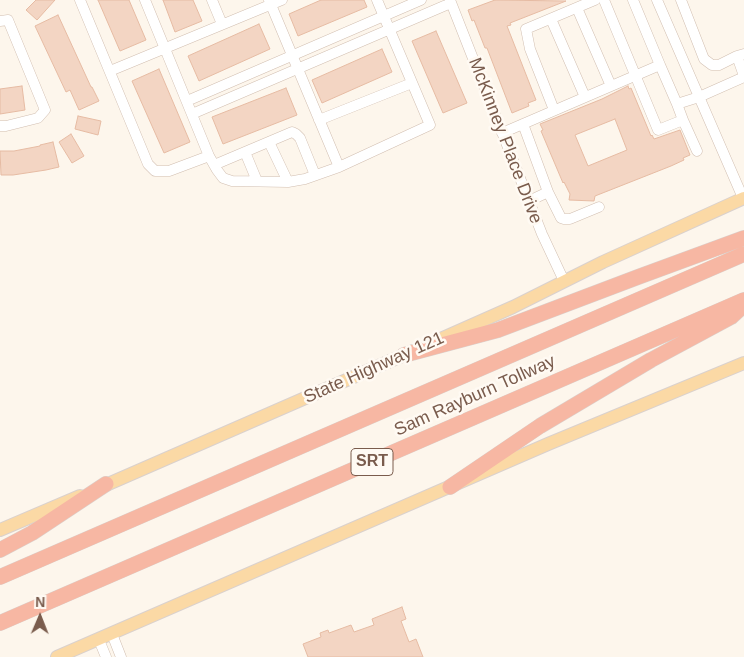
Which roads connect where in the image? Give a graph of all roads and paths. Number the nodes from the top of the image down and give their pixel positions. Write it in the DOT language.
graph roads {
  1 [pos="80,0"];
  2 [pos="145,0"];
  3 [pos="212,0"];
  4 [pos="282,0"];
  5 [pos="377,0"];
  6 [pos="421,0"];
  7 [pos="595,0"];
  8 [pos="604,0"];
  9 [pos="633,0"];
  10 [pos="656,0"];
  11 [pos="681,0"];
  12 [pos="270,2"];
  13 [pos="451,2"];
  14 [pos="578,8"];
  15 [pos="384,16"];
  16 [pos="551,19"];
  17 [pos="4,20"];
  18 [pos="222,24"];
  19 [pos="389,29"];
  20 [pos="165,48"];
  21 [pos="292,55"];
  22 [pos="741,55"];
  23 [pos="660,65"];
  24 [pos="298,69"];
  25 [pos="110,71"];
  26 [pos="636,76"];
  27 [pos="744,77"];
  28 [pos="412,82"];
  29 [pos="611,86"];
  30 [pos="699,96"];
  31 [pos="585,97"];
  32 [pos="187,101"];
  33 [pos="677,104"];
  34 [pos="554,110"];
  35 [pos="192,114"];
  36 [pos="319,120"];
  37 [pos="683,120"];
  38 [pos="522,124"];
  39 [pos="0,126"];
  40 [pos="502,133"];
  41 [pos="269,142"];
  42 [pos="697,151"];
  43 [pos="245,152"];
  44 [pos="212,160"];
  45 [pos="339,167"];
  46 [pos="315,175"];
  47 [pos="256,181"];
  48 [pos="288,182"];
  49 [pos="548,192"];
  50 [pos="743,198"];
  51 [pos="529,201"];
  52 [pos="599,207"];
  53 [pos="744,238"];
  54 [pos="744,254"];
  55 [pos="564,281"];
  56 [pos="744,300"];
  57 [pos="744,305"];
  58 [pos="404,355"];
  59 [pos="744,363"];
  60 [pos="106,484"];
  61 [pos="450,487"];
  62 [pos="0,530"];
  63 [pos="0,550"];
  64 [pos="0,577"];
  65 [pos="0,624"];
  66 [pos="112,634"];
  67 [pos="99,640"];
  68 [pos="57,657"];
  69 [pos="106,657"];
  70 [pos="121,657"];
  1 -- 25 [label="street"];
  2 -- 20 [label="street"];
  3 -- 18 [label="street"];
  4 -- 12 [label="street"];
  5 -- 15 [label="street"];
  6 -- 15 [label="street"];
  7 -- 14 [label="street"];
  8 -- 26 [label="street"];
  9 -- 23 [label="street"];
  10 -- 30 [label="street"];
  11 -- 22 [label="street"];
  12 -- 18 [label="street"];
  12 -- 21 [label="street"];
  13 -- 19 [label="street"];
  13 -- 40 [label="street, McKinney Place Drive"];
  14 -- 16 [label="street"];
  14 -- 29 [label="street"];
  15 -- 19 [label="street"];
  15 -- 21 [label="street"];
  16 -- 31 [label="street"];
  16 -- 34 [label="street"];
  17 -- 39 [label="street"];
  18 -- 20 [label="street"];
  19 -- 24 [label="street"];
  19 -- 28 [label="street"];
  20 -- 25 [label="street"];
  20 -- 32 [label="street"];
  21 -- 24 [label="street"];
  21 -- 32 [label="street"];
  22 -- 27 [label="street"];
  23 -- 26 [label="street"];
  23 -- 33 [label="street"];
  24 -- 35 [label="street"];
  24 -- 36 [label="street"];
  25 -- 44 [label="street"];
  26 -- 29 [label="street"];
  26 -- 37 [label="street"];
  27 -- 30 [label="street"];
  28 -- 36 [label="street"];
  28 -- 45 [label="street"];
  29 -- 31 [label="street"];
  30 -- 33 [label="street"];
  30 -- 50 [label="street"];
  31 -- 34 [label="street"];
  32 -- 35 [label="street"];
  33 -- 37 [label="street"];
  34 -- 38 [label="street"];
  35 -- 44 [label="street"];
  36 -- 45 [label="street"];
  37 -- 42 [label="street"];
  38 -- 40 [label="street"];
  38 -- 49 [label="street"];
  40 -- 51 [label="street, McKinney Place Drive"];
  41 -- 43 [label="street"];
  41 -- 46 [label="street"];
  41 -- 48 [label="street"];
  43 -- 44 [label="street"];
  43 -- 47 [label="street"];
  44 -- 47 [label="street"];
  45 -- 46 [label="street"];
  46 -- 48 [label="street"];
  47 -- 48 [label="street"];
  49 -- 51 [label="street"];
  49 -- 52 [label="street"];
  50 -- 55 [label="main road, State Highway 121"];
  51 -- 55 [label="street, McKinney Place Drive"];
  53 -- 58 [label="highway"];
  54 -- 64 [label="highway, Sam Rayburn Tollway / SRT"];
  55 -- 58 [label="main road, State Highway 121"];
  56 -- 65 [label="highway, Sam Rayburn Tollway / SRT"];
  57 -- 61 [label="highway"];
  58 -- 60 [label="main road, State Highway 121"];
  59 -- 61 [label="main road"];
  60 -- 62 [label="main road, State Highway 121"];
  60 -- 63 [label="highway"];
  61 -- 66 [label="main road"];
  66 -- 67 [label="main road"];
  66 -- 70 [label="street"];
  67 -- 68 [label="main road"];
  67 -- 69 [label="street"];
}
